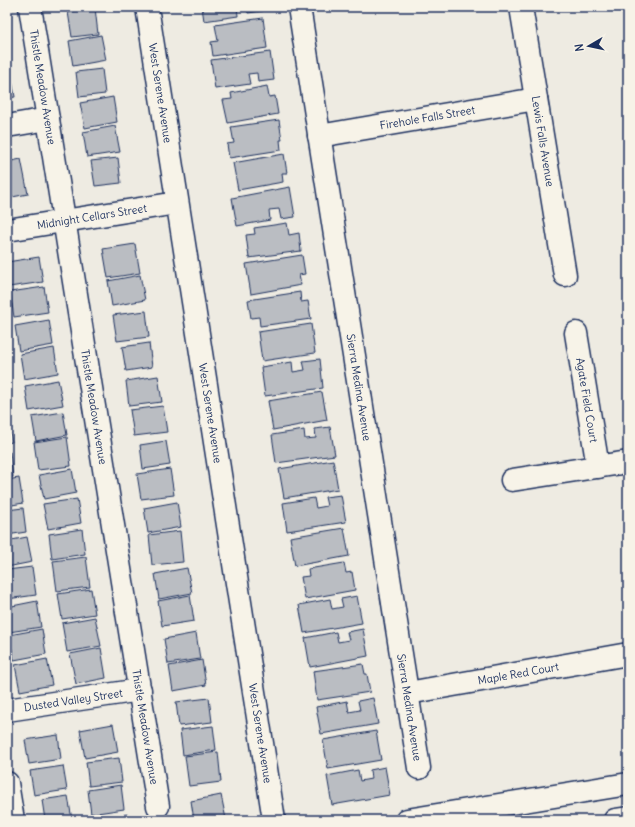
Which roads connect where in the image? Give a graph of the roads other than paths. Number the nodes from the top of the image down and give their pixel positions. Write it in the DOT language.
graph roads {
  1 [pos="30,7"];
  2 [pos="147,7"];
  3 [pos="298,7"];
  4 [pos="521,7"];
  5 [pos="536,99"];
  6 [pos="48,119"];
  7 [pos="7,126"];
  8 [pos="319,136"];
  9 [pos="177,203"];
  10 [pos="64,221"];
  11 [pos="7,230"];
  12 [pos="564,275"];
  13 [pos="576,333"];
  14 [pos="628,462"];
  15 [pos="598,467"];
  16 [pos="512,480"];
  17 [pos="628,654"];
  18 [pos="140,690"];
  19 [pos="408,693"];
  20 [pos="7,710"];
  21 [pos="419,768"];
  22 [pos="7,783"];
  23 [pos="628,784"];
  24 [pos="158,806"];
  25 [pos="628,818"];
  26 [pos="13,820"];
  27 [pos="274,820"];
  28 [pos="408,820"];
  29 [pos="615,820"];
  1 -- 6 [label="street, Thistle Meadow Avenue"];
  2 -- 9 [label="street, West Serene Avenue"];
  3 -- 8 [label="street, Sierra Medina Avenue"];
  4 -- 5 [label="street, Lewis Falls Avenue"];
  5 -- 8 [label="street, Firehole Falls Street"];
  5 -- 12 [label="street, Lewis Falls Avenue"];
  6 -- 7 [label="street"];
  6 -- 10 [label="street, Thistle Meadow Avenue"];
  8 -- 19 [label="street, Sierra Medina Avenue"];
  9 -- 10 [label="street, Midnight Cellars Street"];
  9 -- 27 [label="street, West Serene Avenue"];
  10 -- 11 [label="street, Midnight Cellars Street"];
  10 -- 18 [label="street, Thistle Meadow Avenue"];
  13 -- 15 [label="street, Agate Field Court"];
  14 -- 15 [label="street"];
  15 -- 16 [label="street"];
  17 -- 19 [label="street, Maple Red Court"];
  18 -- 20 [label="street, Dusted Valley Street"];
  18 -- 24 [label="street, Thistle Meadow Avenue"];
  19 -- 21 [label="street, Sierra Medina Avenue"];
  22 -- 26 [label="street"];
  23 -- 28 [label="street"];
  25 -- 29 [label="street"];
}
